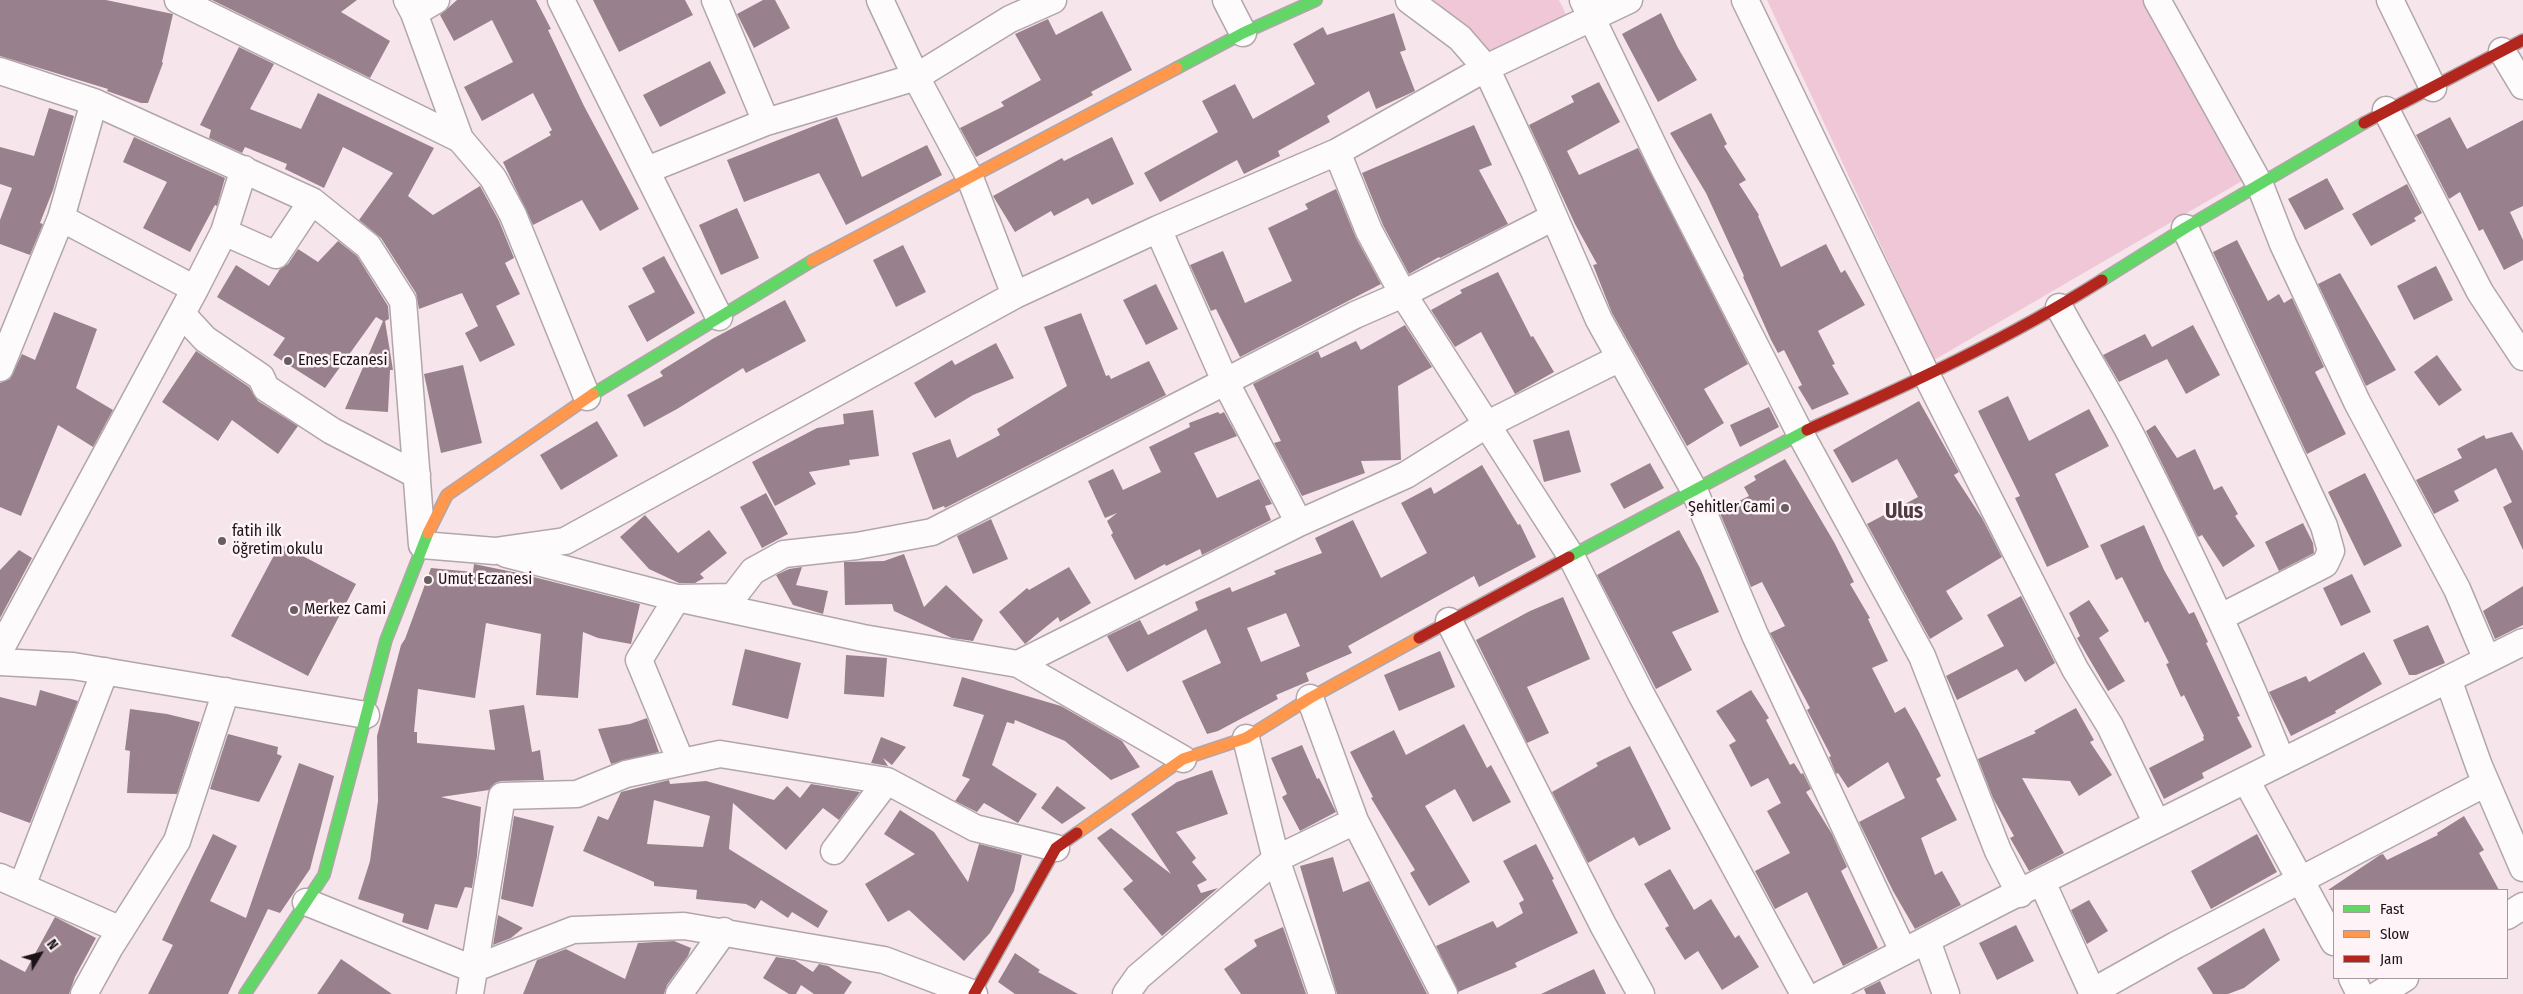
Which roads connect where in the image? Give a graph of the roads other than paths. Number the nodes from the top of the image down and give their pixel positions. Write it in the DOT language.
graph roads {
  1 [pos="178,0"];
  2 [pos="436,0"];
  3 [pos="561,0"];
  4 [pos="715,0"];
  5 [pos="880,0"];
  6 [pos="1052,0"];
  7 [pos="1226,0"];
  8 [pos="1316,0"];
  9 [pos="1409,0"];
  10 [pos="1629,0"];
  11 [pos="1745,0"];
  12 [pos="2157,0"];
  13 [pos="2390,0"];
  14 [pos="410,7"];
  15 [pos="1588,9"];
  16 [pos="1243,33"];
  17 [pos="2512,46"];
  18 [pos="1486,68"];
  19 [pos="0,71"];
  20 [pos="916,77"];
  21 [pos="2523,86"];
  22 [pos="2433,88"];
  23 [pos="94,102"];
  24 [pos="2386,110"];
  25 [pos="766,122"];
  26 [pos="460,139"];
  27 [pos="1336,152"];
  28 [pos="244,168"];
  29 [pos="647,170"];
  30 [pos="970,178"];
  31 [pos="2260,185"];
  32 [pos="312,201"];
  33 [pos="1554,217"];
  34 [pos="61,218"];
  35 [pos="1158,228"];
  36 [pos="2185,228"];
  37 [pos="224,232"];
  38 [pos="195,290"];
  39 [pos="1403,294"];
  40 [pos="1015,296"];
  41 [pos="2060,307"];
  42 [pos="182,314"];
  43 [pos="719,317"];
  44 [pos="2523,357"];
  45 [pos="1620,358"];
  46 [pos="0,368"];
  47 [pos="1927,376"];
  48 [pos="1225,381"];
  49 [pos="587,397"];
  50 [pos="1486,425"];
  51 [pos="1800,432"];
  52 [pos="417,475"];
  53 [pos="1694,490"];
  54 [pos="1299,524"];
  55 [pos="422,545"];
  56 [pos="495,551"];
  57 [pos="1571,556"];
  58 [pos="677,598"];
  59 [pos="2221,617"];
  60 [pos="1449,621"];
  61 [pos="2523,642"];
  62 [pos="0,650"];
  63 [pos="2487,660"];
  64 [pos="0,662"];
  65 [pos="1018,664"];
  66 [pos="105,671"];
  67 [pos="2448,679"];
  68 [pos="226,691"];
  69 [pos="1310,698"];
  70 [pos="366,716"];
  71 [pos="1246,738"];
  72 [pos="1183,759"];
  73 [pos="681,762"];
  74 [pos="2282,762"];
  75 [pos="2246,780"];
  76 [pos="887,781"];
  77 [pos="2486,782"];
  78 [pos="1355,821"];
  79 [pos="2157,824"];
  80 [pos="1056,848"];
  81 [pos="834,851"];
  82 [pos="1276,858"];
  83 [pos="2523,868"];
  84 [pos="2298,880"];
  85 [pos="11,881"];
  86 [pos="2031,888"];
  87 [pos="306,902"];
  88 [pos="2523,906"];
  89 [pos="2508,915"];
  90 [pos="121,930"];
  91 [pos="724,931"];
  92 [pos="2333,940"];
  93 [pos="1915,946"];
  94 [pos="2352,979"];
  95 [pos="2403,979"];
  96 [pos="471,982"];
  97 [pos="1838,990"];
  98 [pos="2092,993"];
  99 [pos="84,994"];
  100 [pos="245,994"];
  101 [pos="679,994"];
  102 [pos="974,994"];
  103 [pos="1126,994"];
  104 [pos="1322,994"];
  105 [pos="1444,994"];
  106 [pos="1641,994"];
  107 [pos="1804,994"];
  108 [pos="1946,994"];
  109 [pos="2360,994"];
  110 [pos="2379,994"];
  1 -- 26 [label="street"];
  2 -- 14 [label="street"];
  3 -- 29 [label="street"];
  4 -- 25 [label="street"];
  5 -- 20 [label="street"];
  6 -- 20 [label="street"];
  7 -- 16 [label="street"];
  8 -- 16 [label="street"];
  9 -- 18 [label="street"];
  10 -- 15 [label="street"];
  11 -- 47 [label="street"];
  12 -- 31 [label="street"];
  13 -- 22 [label="street"];
  14 -- 26 [label="street"];
  15 -- 18 [label="street"];
  15 -- 51 [label="street"];
  16 -- 30 [label="street"];
  17 -- 21 [label="street"];
  17 -- 22 [label="street"];
  18 -- 27 [label="street"];
  18 -- 33 [label="street"];
  19 -- 23 [label="street"];
  20 -- 25 [label="street"];
  20 -- 30 [label="street"];
  22 -- 24 [label="street"];
  23 -- 28 [label="street"];
  23 -- 34 [label="street"];
  24 -- 31 [label="street"];
  24 -- 44 [label="street"];
  25 -- 29 [label="street"];
  26 -- 49 [label="street"];
  27 -- 35 [label="street"];
  27 -- 39 [label="street"];
  28 -- 32 [label="street"];
  28 -- 37 [label="street"];
  29 -- 43 [label="street"];
  30 -- 40 [label="street"];
  30 -- 43 [label="street"];
  31 -- 36 [label="street"];
  31 -- 63 [label="street"];
  32 -- 37 [label="street"];
  32 -- 52 [label="street"];
  33 -- 39 [label="street"];
  33 -- 45 [label="street"];
  34 -- 38 [label="street"];
  34 -- 46 [label="street"];
  35 -- 40 [label="street"];
  35 -- 48 [label="street"];
  36 -- 41 [label="street"];
  36 -- 59 [label="street"];
  37 -- 38 [label="street"];
  38 -- 42 [label="street"];
  39 -- 48 [label="street"];
  39 -- 50 [label="street"];
  40 -- 56 [label="street"];
  41 -- 47 [label="street"];
  41 -- 59 [label="street"];
  42 -- 52 [label="street"];
  42 -- 62 [label="street"];
  43 -- 49 [label="street"];
  45 -- 50 [label="street"];
  45 -- 53 [label="street"];
  47 -- 51 [label="street"];
  47 -- 79 [label="street"];
  48 -- 54 [label="street"];
  48 -- 58 [label="street"];
  49 -- 55 [label="street"];
  50 -- 54 [label="street"];
  50 -- 57 [label="street"];
  51 -- 53 [label="street"];
  51 -- 86 [label="street"];
  52 -- 55 [label="street"];
  53 -- 57 [label="street"];
  53 -- 93 [label="street"];
  54 -- 65 [label="street"];
  55 -- 56 [label="street"];
  55 -- 70 [label="street"];
  56 -- 58 [label="street"];
  57 -- 60 [label="street"];
  57 -- 107 [label="street"];
  58 -- 65 [label="street"];
  58 -- 73 [label="street"];
  59 -- 74 [label="street"];
  60 -- 69 [label="street"];
  60 -- 106 [label="street"];
  61 -- 63 [label="street"];
  63 -- 67 [label="street"];
  64 -- 66 [label="street"];
  65 -- 72 [label="street"];
  66 -- 68 [label="street"];
  66 -- 85 [label="street"];
  67 -- 74 [label="street"];
  67 -- 77 [label="street"];
  68 -- 70 [label="street"];
  68 -- 90 [label="street"];
  69 -- 71 [label="street"];
  69 -- 78 [label="street"];
  70 -- 87 [label="street"];
  71 -- 72 [label="street"];
  71 -- 82 [label="street"];
  72 -- 80 [label="street"];
  73 -- 76 [label="street"];
  73 -- 96 [label="street"];
  74 -- 75 [label="street"];
  75 -- 79 [label="street"];
  75 -- 84 [label="street"];
  76 -- 80 [label="street"];
  76 -- 81 [label="street"];
  77 -- 83 [label="street"];
  77 -- 84 [label="street"];
  78 -- 82 [label="street"];
  78 -- 105 [label="street"];
  79 -- 86 [label="street"];
  80 -- 102 [label="street"];
  82 -- 103 [label="street"];
  82 -- 104 [label="street"];
  84 -- 92 [label="street"];
  84 -- 98 [label="street"];
  85 -- 90 [label="street"];
  86 -- 93 [label="street"];
  86 -- 98 [label="street"];
  87 -- 96 [label="street"];
  87 -- 100 [label="street"];
  88 -- 89 [label="street"];
  90 -- 99 [label="street"];
  91 -- 96 [label="street"];
  91 -- 101 [label="street"];
  91 -- 102 [label="street"];
  93 -- 97 [label="street"];
  93 -- 108 [label="street"];
  94 -- 109 [label="street"];
  95 -- 110 [label="street"];
}
